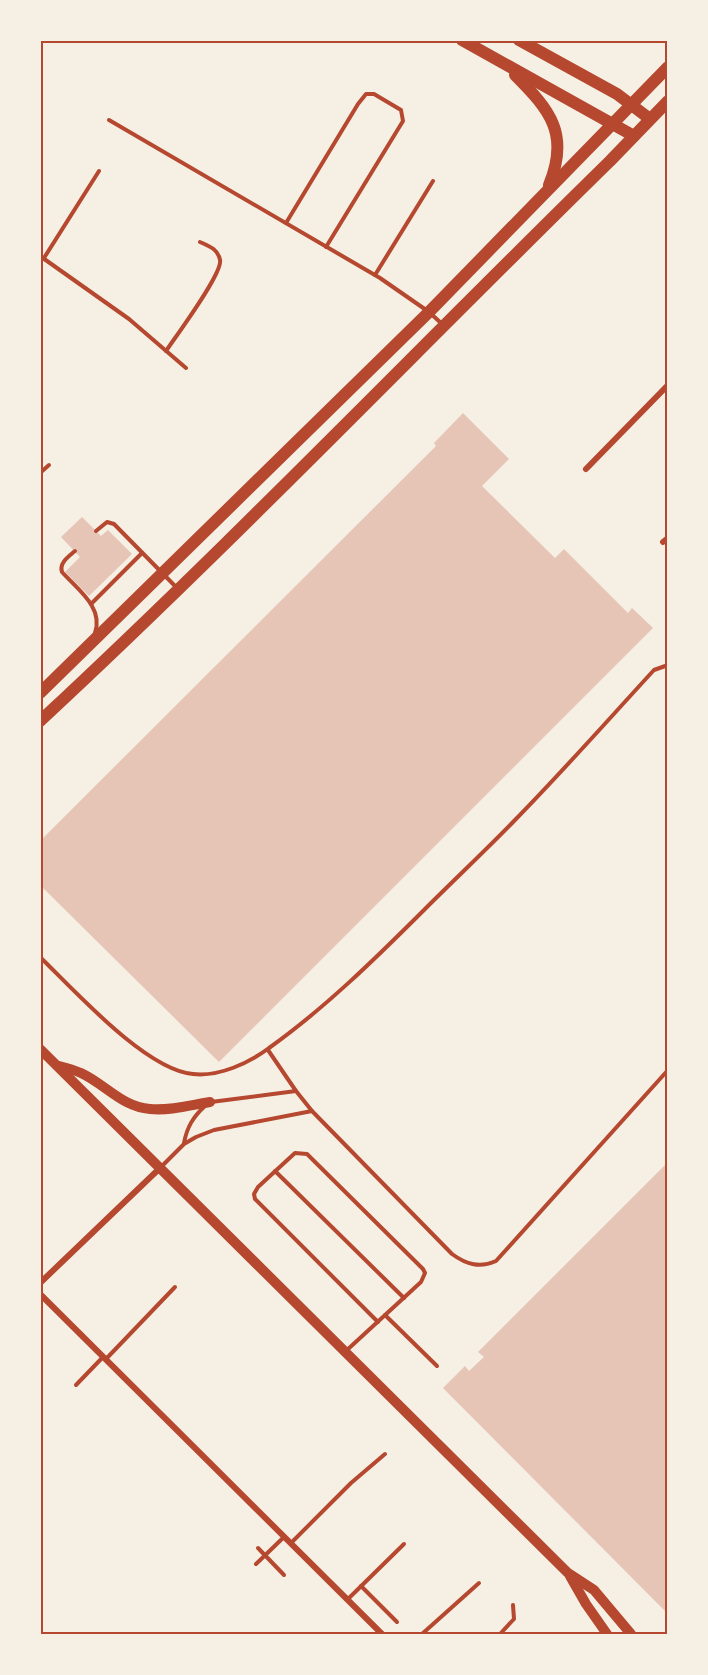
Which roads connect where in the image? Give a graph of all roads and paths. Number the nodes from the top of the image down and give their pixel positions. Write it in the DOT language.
graph roads {
  1 [pos="462,40"];
  2 [pos="519,40"];
  3 [pos="505,65"];
  4 [pos="668,67"];
  5 [pos="668,101"];
  6 [pos="631,104"];
  7 [pos="650,119"];
  8 [pos="109,120"];
  9 [pos="612,123"];
  10 [pos="634,136"];
  11 [pos="99,171"];
  12 [pos="434,181"];
  13 [pos="546,192"];
  14 [pos="286,223"];
  15 [pos="200,242"];
  16 [pos="326,247"];
  17 [pos="42,257"];
  18 [pos="375,275"];
  19 [pos="429,312"];
  20 [pos="444,326"];
  21 [pos="166,351"];
  22 [pos="186,368"];
  23 [pos="668,385"];
  24 [pos="49,465"];
  25 [pos="586,470"];
  26 [pos="40,473"];
  27 [pos="96,531"];
  28 [pos="75,551"];
  29 [pos="142,553"];
  30 [pos="162,573"];
  31 [pos="178,590"];
  32 [pos="91,604"];
  33 [pos="93,642"];
  34 [pos="668,665"];
  35 [pos="40,693"];
  36 [pos="40,722"];
  37 [pos="40,957"];
  38 [pos="40,1049"];
  39 [pos="268,1050"];
  40 [pos="56,1065"];
  41 [pos="668,1070"];
  42 [pos="296,1091"];
  43 [pos="210,1102"];
  44 [pos="312,1110"];
  45 [pos="184,1144"];
  46 [pos="160,1168"];
  47 [pos="275,1171"];
  48 [pos="40,1283"];
  49 [pos="176,1287"];
  50 [pos="40,1294"];
  51 [pos="404,1298"];
  52 [pos="385,1315"];
  53 [pos="378,1322"];
  54 [pos="345,1352"];
  55 [pos="104,1358"];
  56 [pos="437,1366"];
  57 [pos="76,1384"];
  58 [pos="385,1454"];
  59 [pos="284,1537"];
  60 [pos="290,1543"];
  61 [pos="404,1544"];
  62 [pos="258,1548"];
  63 [pos="265,1555"];
  64 [pos="256,1564"];
  65 [pos="568,1573"];
  66 [pos="284,1575"];
  67 [pos="478,1583"];
  68 [pos="362,1586"];
  69 [pos="347,1600"];
  70 [pos="513,1605"];
  71 [pos="397,1622"];
  72 [pos="382,1635"];
  73 [pos="422,1635"];
  74 [pos="500,1635"];
  75 [pos="607,1635"];
  76 [pos="631,1635"];
  1 -- 3 [label="main road"];
  2 -- 6 [label="main road"];
  3 -- 9 [label="main road"];
  3 -- 13 [label="main road"];
  4 -- 6 [label="main road"];
  5 -- 7 [label="main road"];
  6 -- 7 [label="main road"];
  6 -- 9 [label="main road"];
  7 -- 10 [label="main road"];
  8 -- 14 [label="lane"];
  9 -- 10 [label="main road"];
  9 -- 13 [label="main road"];
  10 -- 20 [label="main road"];
  11 -- 17 [label="lane"];
  12 -- 18 [label="lane"];
  13 -- 19 [label="main road"];
  14 -- 16 [label="lane"];
  14 -- 16 [label="lane"];
  15 -- 21 [label="lane"];
  16 -- 18 [label="lane"];
  17 -- 21 [label="lane"];
  18 -- 19 [label="lane"];
  19 -- 20 [label="lane"];
  19 -- 30 [label="main road"];
  20 -- 31 [label="main road"];
  21 -- 22 [label="lane"];
  23 -- 25 [label="street"];
  24 -- 26 [label="lane"];
  27 -- 29 [label="lane"];
  28 -- 32 [label="lane"];
  29 -- 30 [label="lane"];
  29 -- 32 [label="lane"];
  30 -- 31 [label="lane"];
  30 -- 33 [label="main road"];
  31 -- 36 [label="main road"];
  32 -- 33 [label="lane"];
  33 -- 35 [label="main road"];
  34 -- 39 [label="lane"];
  37 -- 39 [label="lane"];
  38 -- 40 [label="street"];
  39 -- 42 [label="lane"];
  40 -- 43 [label="street"];
  40 -- 46 [label="street"];
  41 -- 44 [label="lane"];
  42 -- 43 [label="lane"];
  42 -- 44 [label="lane"];
  43 -- 45 [label="lane"];
  44 -- 45 [label="lane"];
  45 -- 46 [label="lane"];
  46 -- 48 [label="street"];
  46 -- 54 [label="street"];
  47 -- 51 [label="lane"];
  47 -- 51 [label="lane"];
  47 -- 53 [label="lane"];
  49 -- 55 [label="lane"];
  50 -- 55 [label="street"];
  51 -- 52 [label="lane"];
  52 -- 53 [label="lane"];
  52 -- 56 [label="lane"];
  53 -- 54 [label="lane"];
  54 -- 65 [label="street"];
  55 -- 57 [label="lane"];
  55 -- 59 [label="street"];
  58 -- 60 [label="lane"];
  59 -- 60 [label="street"];
  59 -- 63 [label="lane"];
  60 -- 69 [label="street"];
  61 -- 68 [label="lane"];
  62 -- 63 [label="lane"];
  63 -- 64 [label="lane"];
  63 -- 66 [label="lane"];
  65 -- 75 [label="street"];
  65 -- 76 [label="street"];
  67 -- 73 [label="lane"];
  68 -- 69 [label="lane"];
  68 -- 71 [label="lane"];
  69 -- 72 [label="street"];
  70 -- 74 [label="lane"];
}
